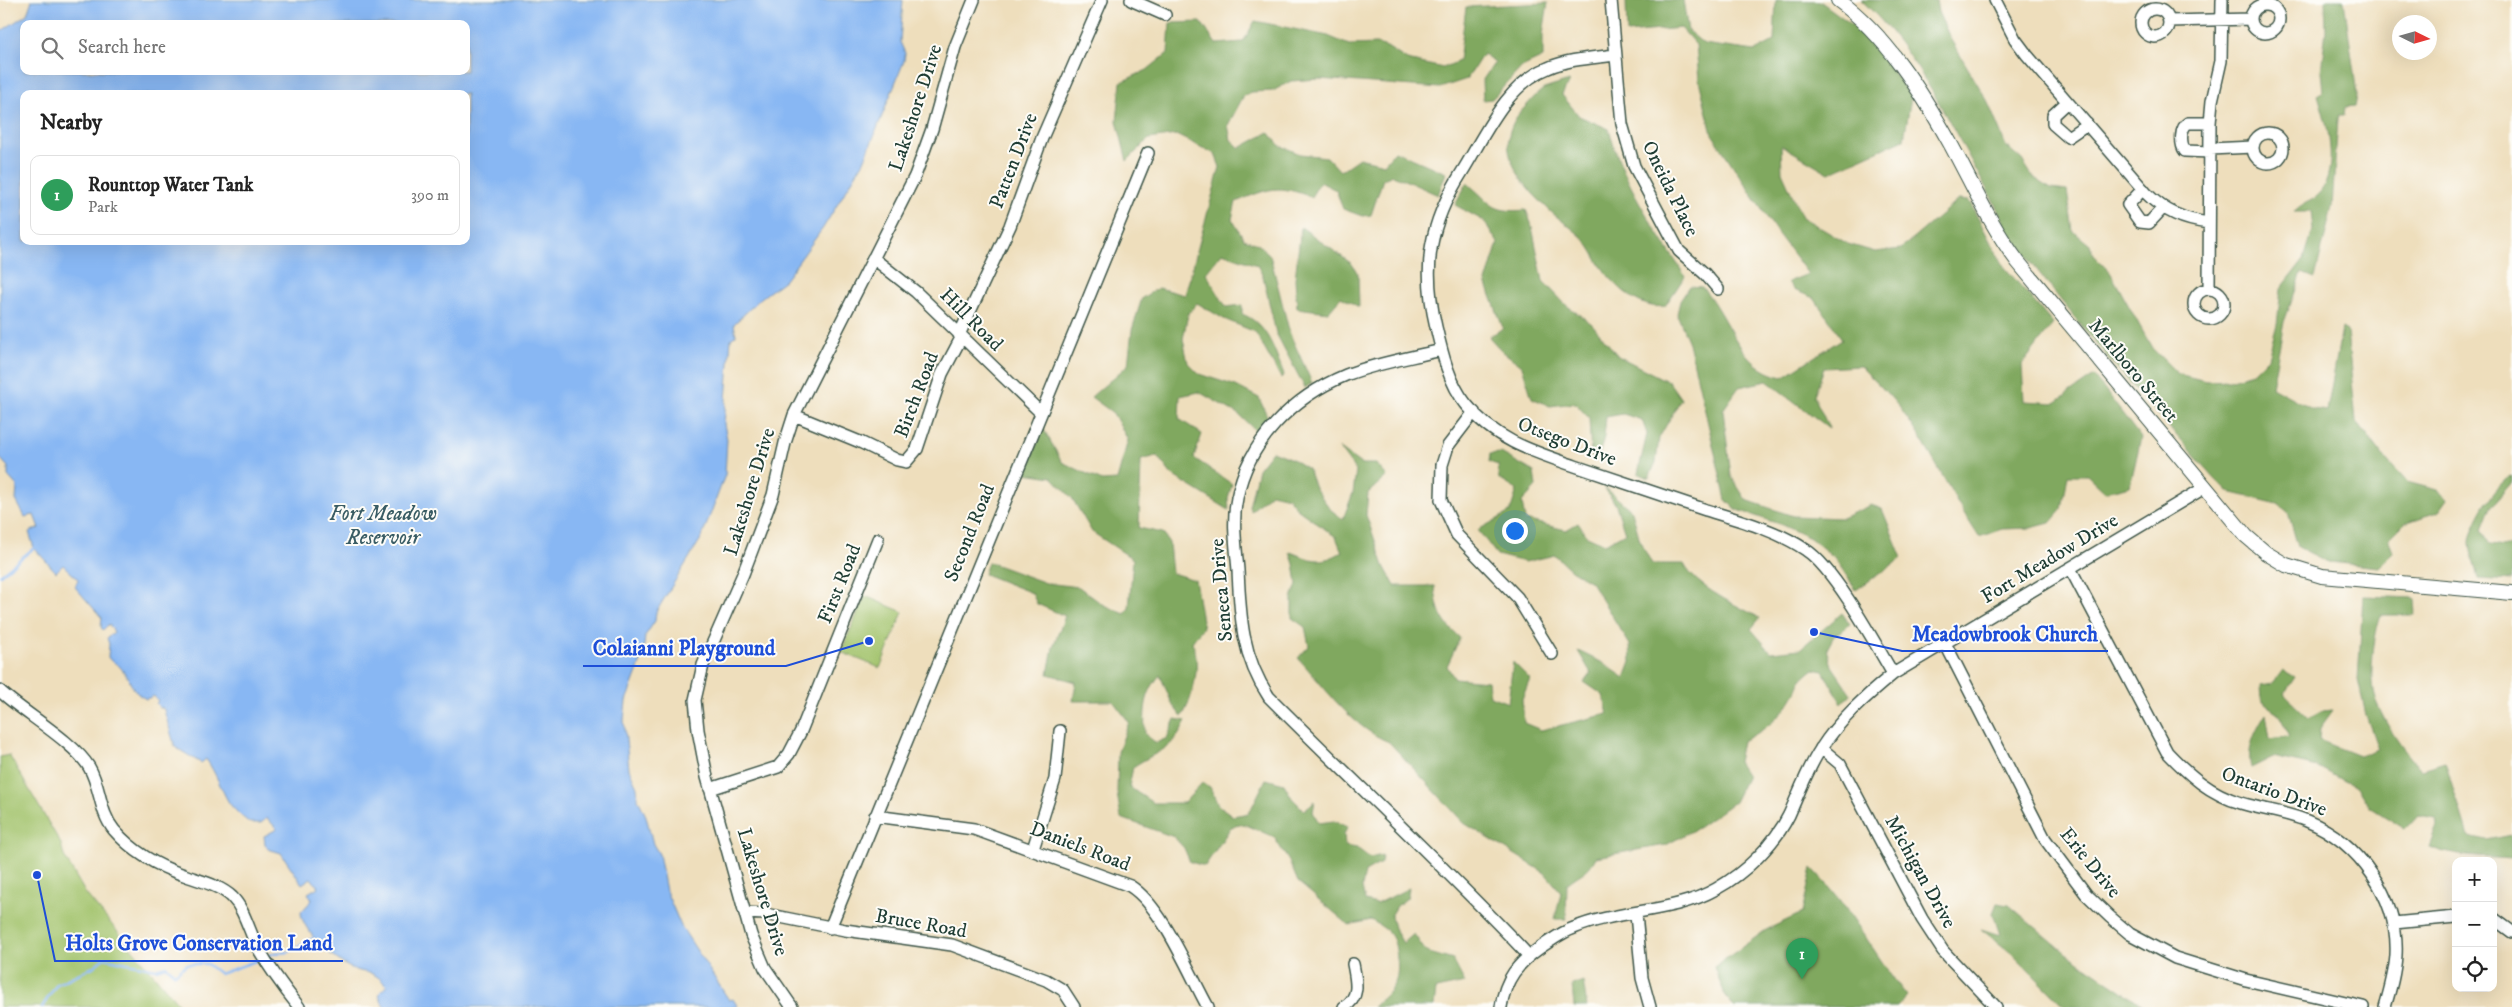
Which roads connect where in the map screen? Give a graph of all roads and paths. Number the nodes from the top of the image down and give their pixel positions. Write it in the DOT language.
graph roads {
  1 [pos="974,0"];
  2 [pos="1102,0"];
  3 [pos="1132,0"];
  4 [pos="1611,0"];
  5 [pos="1838,0"];
  6 [pos="1995,0"];
  7 [pos="2222,0"];
  8 [pos="1165,15"];
  9 [pos="2222,19"];
  10 [pos="2251,19"];
  11 [pos="2169,21"];
  12 [pos="1615,55"];
  13 [pos="2067,102"];
  14 [pos="2210,123"];
  15 [pos="2086,124"];
  16 [pos="2253,147"];
  17 [pos="2210,151"];
  18 [pos="1148,153"];
  19 [pos="2143,189"];
  20 [pos="2163,208"];
  21 [pos="2209,223"];
  22 [pos="874,258"];
  23 [pos="1718,289"];
  24 [pos="2209,289"];
  25 [pos="960,336"];
  26 [pos="1441,350"];
  27 [pos="1039,411"];
  28 [pos="1474,412"];
  29 [pos="794,415"];
  30 [pos="2204,488"];
  31 [pos="878,539"];
  32 [pos="2070,568"];
  33 [pos="2512,593"];
  34 [pos="1945,643"];
  35 [pos="1552,654"];
  36 [pos="1893,674"];
  37 [pos="0,691"];
  38 [pos="1060,732"];
  39 [pos="1821,748"];
  40 [pos="710,789"];
  41 [pos="875,816"];
  42 [pos="1034,849"];
  43 [pos="745,913"];
  44 [pos="1636,914"];
  45 [pos="2452,917"];
  46 [pos="2497,921"];
  47 [pos="2394,924"];
  48 [pos="830,928"];
  49 [pos="2512,932"];
  50 [pos="1528,955"];
  51 [pos="1353,964"];
  52 [pos="299,1007"];
  53 [pos="792,1007"];
  54 [pos="1074,1007"];
  55 [pos="1208,1007"];
  56 [pos="1344,1007"];
  57 [pos="1501,1007"];
  58 [pos="1650,1007"];
  59 [pos="1996,1007"];
  60 [pos="2363,1007"];
  61 [pos="2385,1007"];
  1 -- 22 [label="street, Lakeshore Drive"];
  2 -- 25 [label="street, Patten Drive"];
  3 -- 8 [label="street"];
  4 -- 12 [label="street, Oneida Place"];
  5 -- 30 [label="street, Marlboro Street"];
  6 -- 13 [label="street"];
  7 -- 9 [label="street"];
  9 -- 10 [label="street"];
  9 -- 11 [label="street"];
  9 -- 14 [label="street"];
  12 -- 23 [label="street, Oneida Place"];
  12 -- 26 [label="street, Otsego Drive"];
  13 -- 15 [label="street"];
  13 -- 15 [label="street"];
  14 -- 17 [label="street"];
  14 -- 17 [label="street"];
  15 -- 19 [label="street"];
  16 -- 17 [label="street"];
  17 -- 21 [label="street"];
  18 -- 27 [label="street, Second Road"];
  19 -- 20 [label="street"];
  19 -- 20 [label="street"];
  20 -- 21 [label="street"];
  21 -- 24 [label="street"];
  22 -- 25 [label="street, Hill Road"];
  22 -- 29 [label="street, Lakeshore Drive"];
  25 -- 27 [label="street, Hill Road"];
  25 -- 29 [label="street, Birch Road"];
  26 -- 28 [label="street, Otsego Drive"];
  26 -- 50 [label="street, Seneca Drive"];
  27 -- 41 [label="street, Second Road"];
  28 -- 35 [label="street"];
  28 -- 36 [label="street, Otsego Drive"];
  29 -- 40 [label="street, Lakeshore Drive"];
  30 -- 32 [label="street, Fort Meadow Drive"];
  30 -- 33 [label="street, Marlboro Street"];
  31 -- 40 [label="street, First Road"];
  32 -- 34 [label="street, Fort Meadow Drive"];
  32 -- 47 [label="street, Ontario Drive"];
  34 -- 36 [label="street, Fort Meadow Drive"];
  34 -- 60 [label="street, Erie Drive"];
  36 -- 39 [label="street, Fort Meadow Drive"];
  37 -- 52 [label="street"];
  38 -- 42 [label="street"];
  39 -- 44 [label="street, Fort Meadow Drive"];
  39 -- 59 [label="street, Michigan Drive"];
  40 -- 43 [label="street, Lakeshore Drive"];
  41 -- 42 [label="street, Daniels Road"];
  41 -- 48 [label="street, Second Road"];
  42 -- 55 [label="street, Daniels Road"];
  43 -- 48 [label="street, Bruce Road"];
  43 -- 53 [label="street, Lakeshore Drive"];
  44 -- 50 [label="street, Fort Meadow Drive"];
  44 -- 58 [label="street"];
  45 -- 47 [label="street"];
  46 -- 49 [label="street"];
  47 -- 61 [label="street, Ontario Drive"];
  48 -- 54 [label="street, Bruce Road"];
  50 -- 57 [label="street, Fort Meadow Drive"];
  51 -- 56 [label="street"];
}
